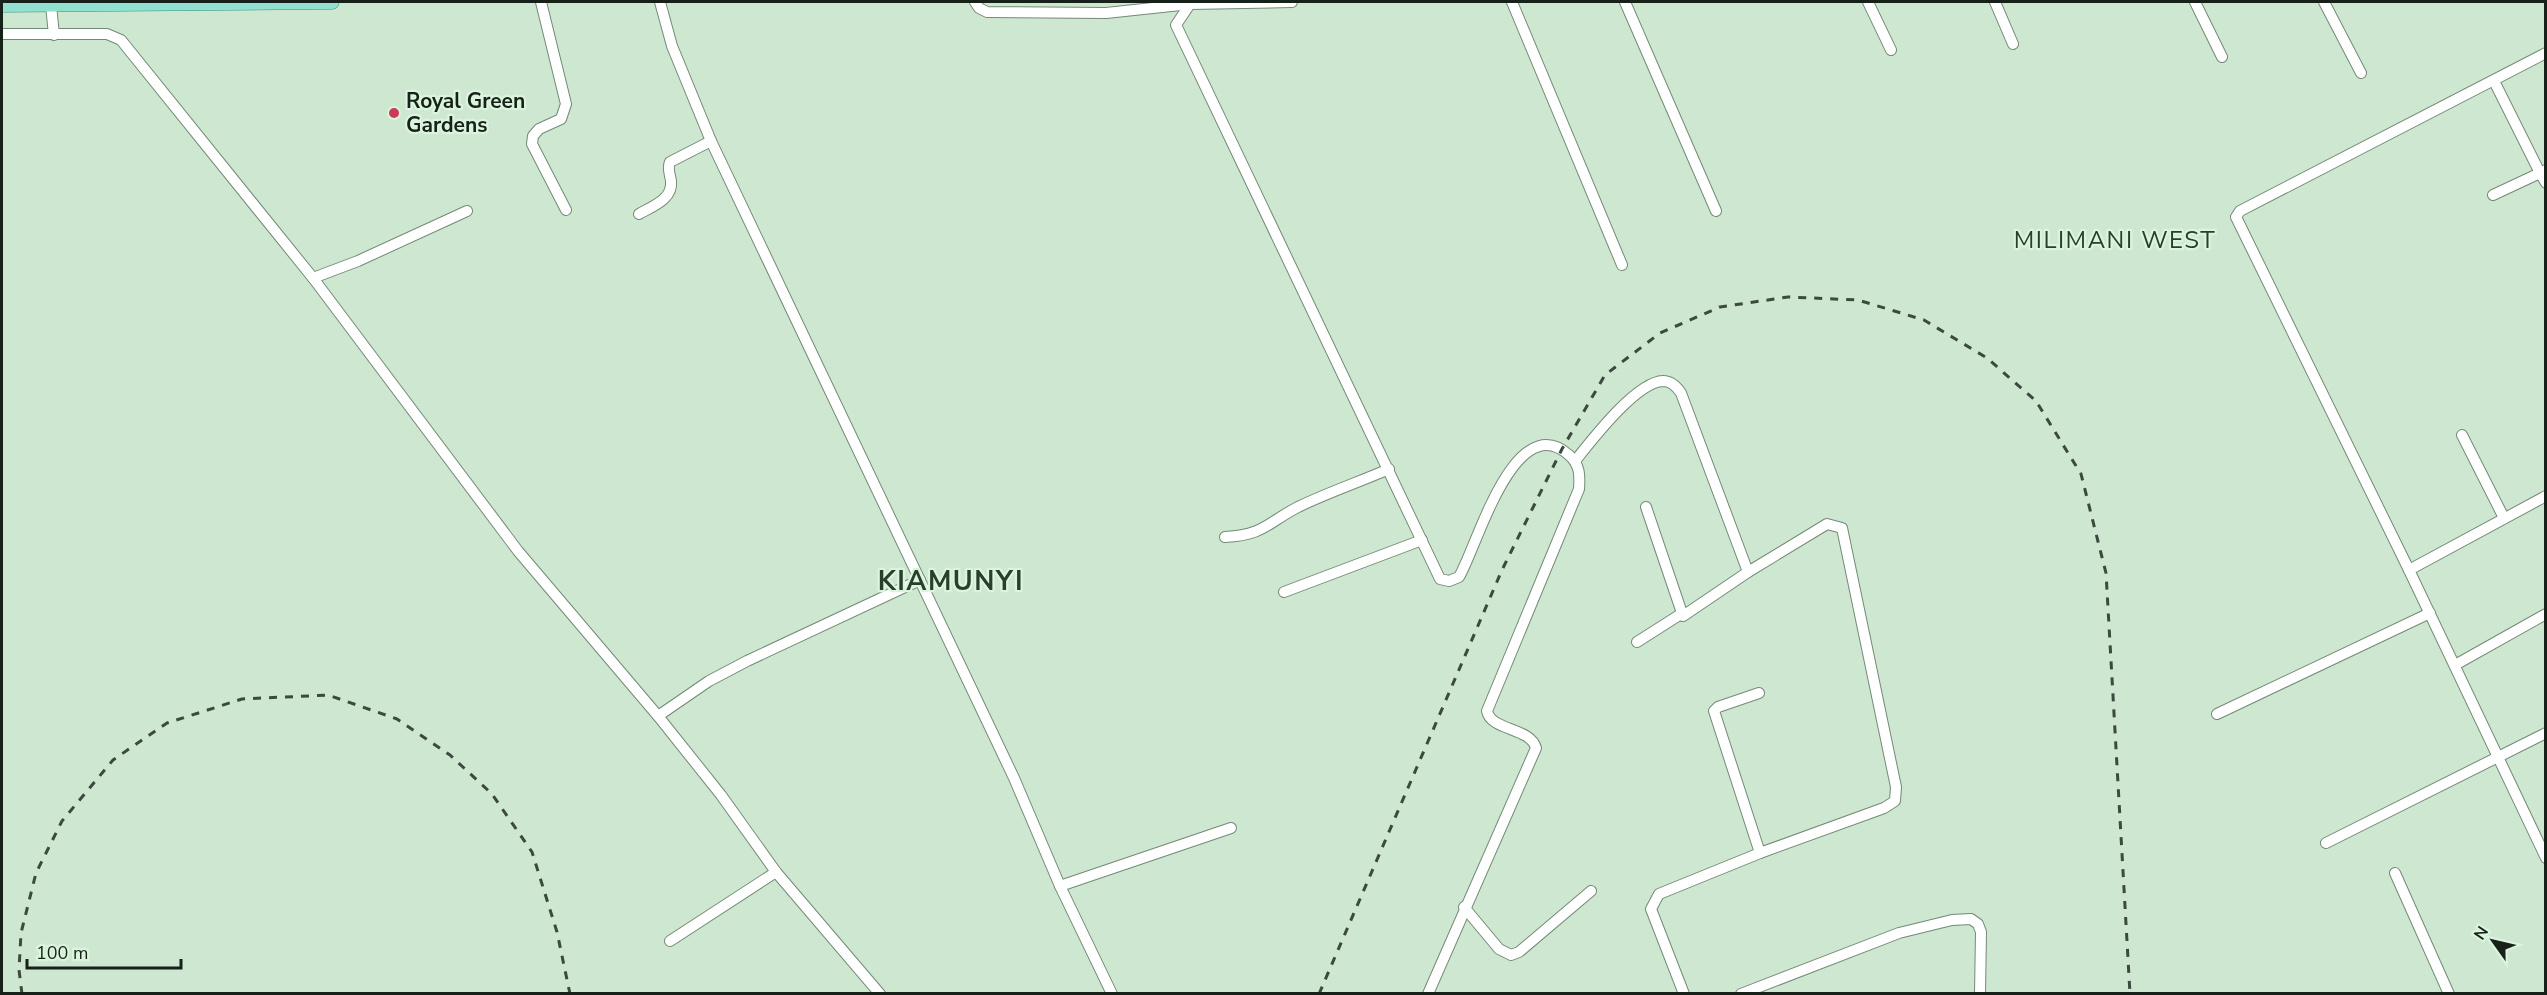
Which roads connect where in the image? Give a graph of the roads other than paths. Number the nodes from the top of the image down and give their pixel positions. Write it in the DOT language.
graph roads {
  1 [pos="272,2"];
  2 [pos="332,2"];
  3 [pos="541,2"];
  4 [pos="660,2"];
  5 [pos="975,2"];
  6 [pos="1292,2"];
  7 [pos="1512,2"];
  8 [pos="1623,2"];
  9 [pos="1630,2"];
  10 [pos="1869,2"];
  11 [pos="1995,2"];
  12 [pos="2195,2"];
  13 [pos="2324,2"];
  14 [pos="88,4"];
  15 [pos="1190,4"];
  16 [pos="2,5"];
  17 [pos="51,5"];
  18 [pos="1168,8"];
  19 [pos="1176,25"];
  20 [pos="2,34"];
  21 [pos="54,35"];
  22 [pos="2013,44"];
  23 [pos="1891,51"];
  24 [pos="2546,53"];
  25 [pos="2222,57"];
  26 [pos="2361,73"];
  27 [pos="2494,81"];
  28 [pos="711,141"];
  29 [pos="2544,175"];
  30 [pos="2493,195"];
  31 [pos="566,210"];
  32 [pos="467,211"];
  33 [pos="1716,211"];
  34 [pos="639,214"];
  35 [pos="1622,265"];
  36 [pos="313,278"];
  37 [pos="2462,435"];
  38 [pos="1575,461"];
  39 [pos="1389,469"];
  40 [pos="2546,496"];
  41 [pos="1646,507"];
  42 [pos="2504,518"];
  43 [pos="1225,537"];
  44 [pos="1422,540"];
  45 [pos="2409,570"];
  46 [pos="1748,572"];
  47 [pos="920,580"];
  48 [pos="1284,592"];
  49 [pos="2430,613"];
  50 [pos="1681,614"];
  51 [pos="2546,614"];
  52 [pos="1637,642"];
  53 [pos="2455,665"];
  54 [pos="1759,693"];
  55 [pos="2217,714"];
  56 [pos="658,716"];
  57 [pos="2546,733"];
  58 [pos="2498,757"];
  59 [pos="1231,828"];
  60 [pos="2326,843"];
  61 [pos="1760,853"];
  62 [pos="2546,858"];
  63 [pos="776,872"];
  64 [pos="2395,873"];
  65 [pos="1060,886"];
  66 [pos="1591,891"];
  67 [pos="1464,907"];
  68 [pos="670,941"];
  69 [pos="880,993"];
  70 [pos="1112,993"];
  71 [pos="1428,993"];
  72 [pos="1684,993"];
  73 [pos="1742,993"];
  74 [pos="1980,993"];
  75 [pos="2449,993"];
  1 -- 2 [label="main road"];
  1 -- 14 [label="main road"];
  3 -- 31 [label="street"];
  4 -- 28 [label="street"];
  5 -- 18 [label="street"];
  6 -- 15 [label="street"];
  7 -- 35 [label="street"];
  8 -- 9 [label="street"];
  8 -- 33 [label="street"];
  10 -- 23 [label="street"];
  11 -- 22 [label="street"];
  12 -- 25 [label="street"];
  13 -- 26 [label="street"];
  14 -- 17 [label="main road"];
  15 -- 18 [label="street"];
  15 -- 19 [label="street"];
  16 -- 17 [label="main road"];
  17 -- 21 [label="street"];
  18 -- 19 [label="street"];
  19 -- 39 [label="street"];
  20 -- 21 [label="street"];
  21 -- 36 [label="street"];
  24 -- 27 [label="street"];
  27 -- 29 [label="street"];
  27 -- 45 [label="street"];
  28 -- 34 [label="street"];
  28 -- 47 [label="street"];
  29 -- 30 [label="street"];
  32 -- 36 [label="street"];
  36 -- 56 [label="street"];
  37 -- 42 [label="street"];
  38 -- 44 [label="street"];
  38 -- 46 [label="street"];
  38 -- 67 [label="street"];
  39 -- 43 [label="street"];
  39 -- 44 [label="street"];
  40 -- 42 [label="street"];
  41 -- 50 [label="street"];
  42 -- 45 [label="street"];
  44 -- 48 [label="street"];
  45 -- 49 [label="street"];
  46 -- 50 [label="street"];
  46 -- 61 [label="street"];
  47 -- 56 [label="street"];
  47 -- 65 [label="street"];
  49 -- 53 [label="street"];
  49 -- 55 [label="street"];
  50 -- 52 [label="street"];
  51 -- 53 [label="street"];
  53 -- 58 [label="street"];
  54 -- 61 [label="street"];
  56 -- 63 [label="street"];
  57 -- 58 [label="street"];
  58 -- 60 [label="street"];
  58 -- 62 [label="street"];
  59 -- 65 [label="street"];
  61 -- 72 [label="street"];
  63 -- 68 [label="street"];
  63 -- 69 [label="street"];
  64 -- 75 [label="street"];
  65 -- 70 [label="street"];
  66 -- 67 [label="street"];
  67 -- 71 [label="street"];
  73 -- 74 [label="street"];
}
